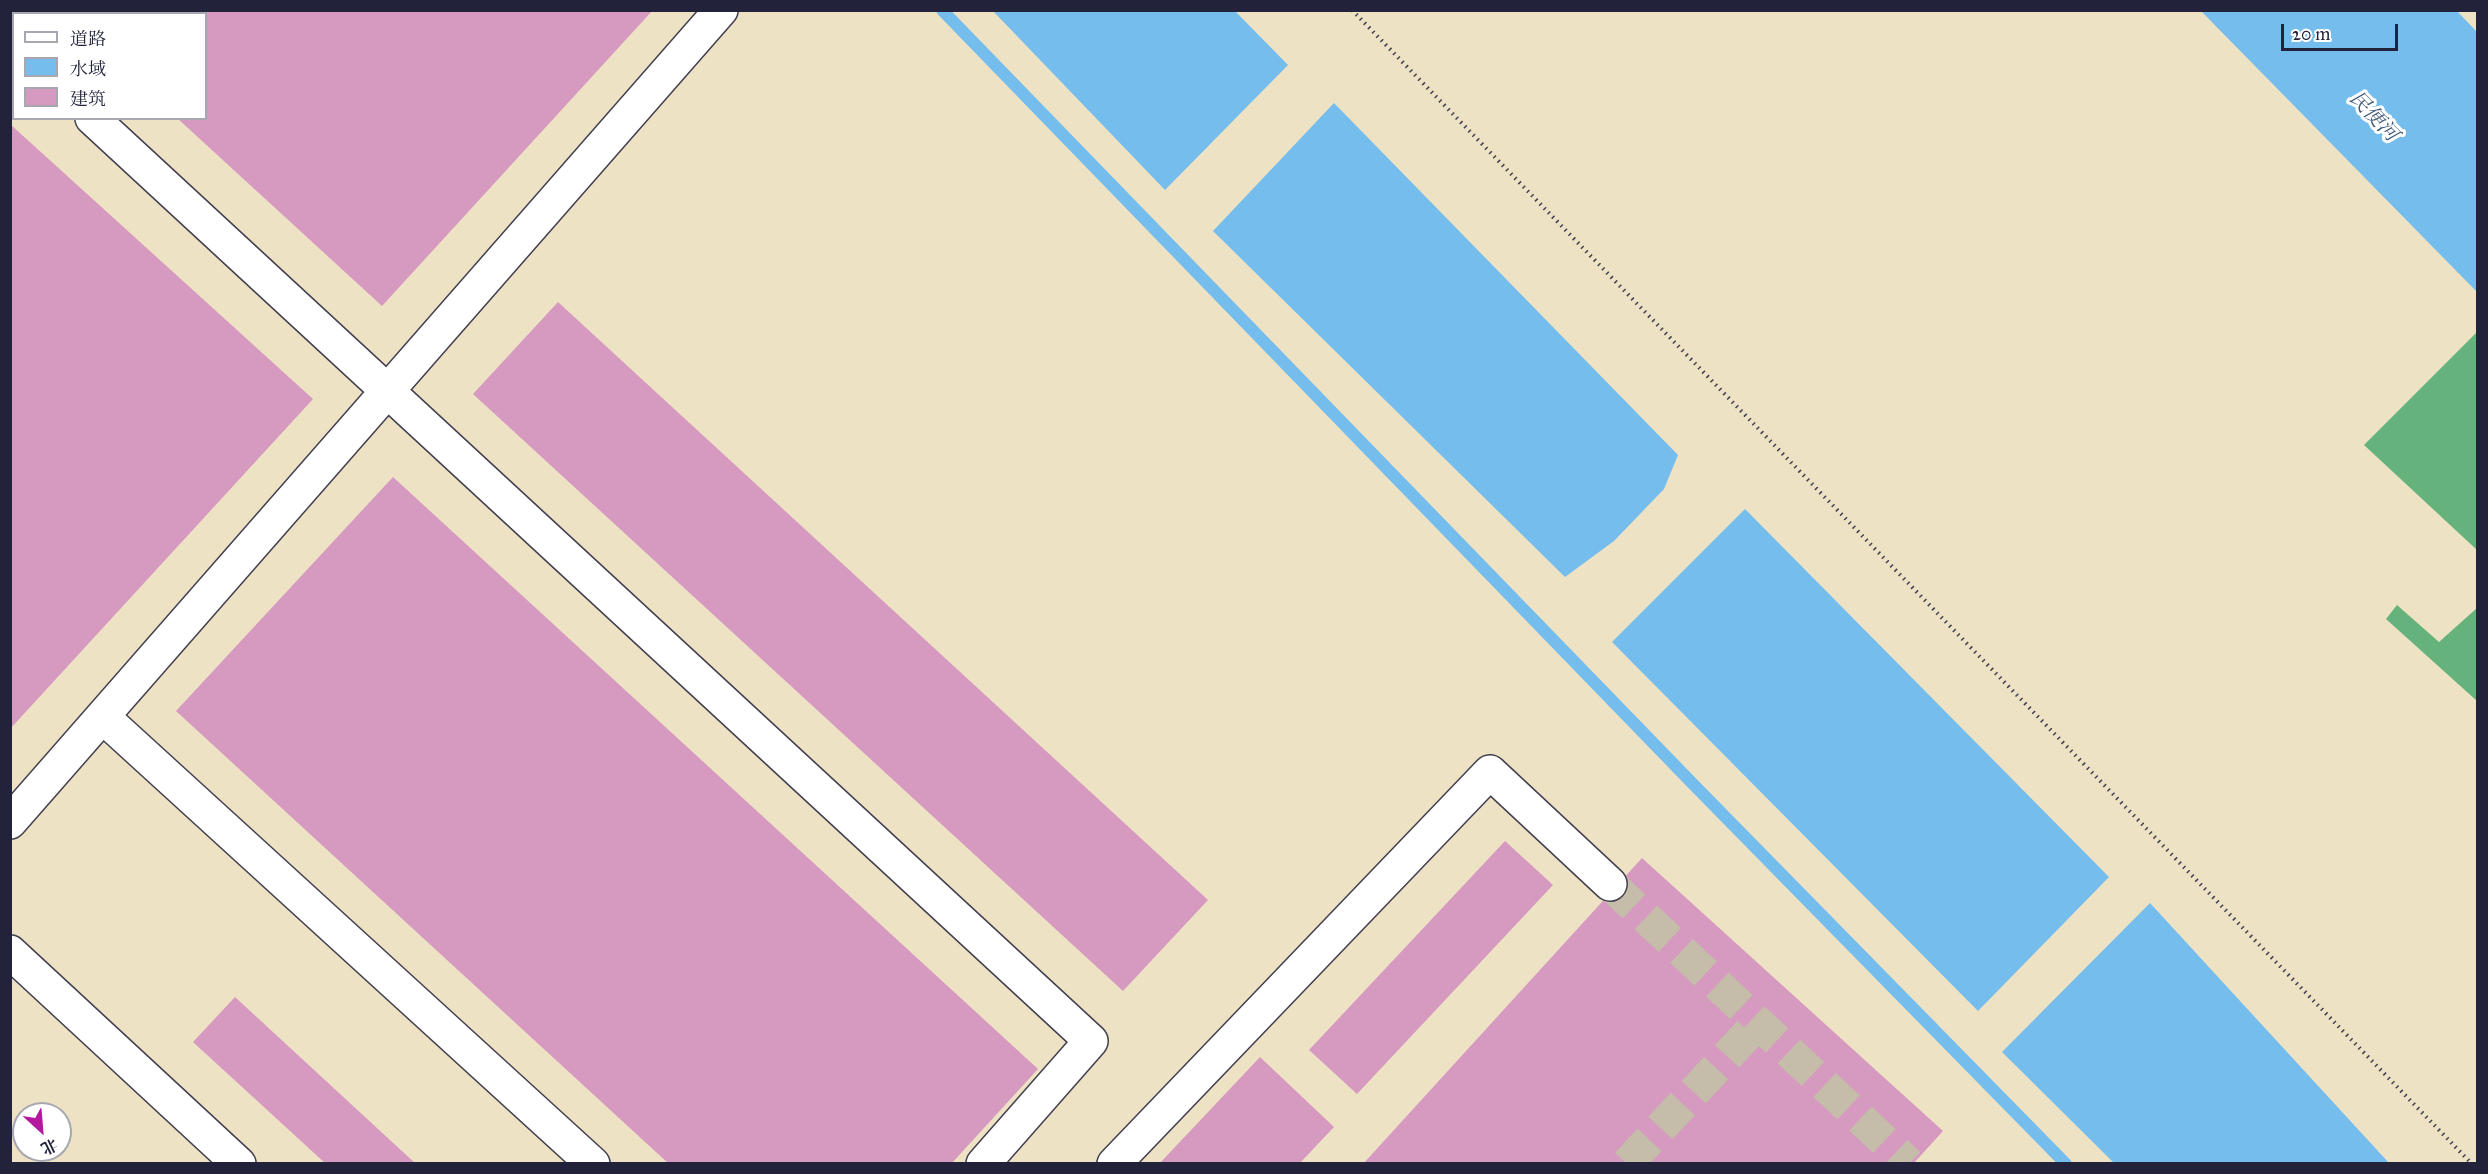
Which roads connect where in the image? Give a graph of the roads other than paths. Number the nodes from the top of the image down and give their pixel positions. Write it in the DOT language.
graph roads {
  1 [pos="720,10"];
  2 [pos="94,120"];
  3 [pos="388,391"];
  4 [pos="103,717"];
  5 [pos="10,822"];
  6 [pos="1611,884"];
  7 [pos="10,952"];
  8 [pos="239,1164"];
  9 [pos="593,1164"];
  10 [pos="983,1164"];
  11 [pos="1114,1164"];
  1 -- 3 [label="lane"];
  2 -- 3 [label="lane"];
  3 -- 4 [label="lane"];
  3 -- 10 [label="lane"];
  4 -- 5 [label="lane"];
  4 -- 9 [label="lane"];
  6 -- 11 [label="lane"];
  7 -- 8 [label="lane"];
}
